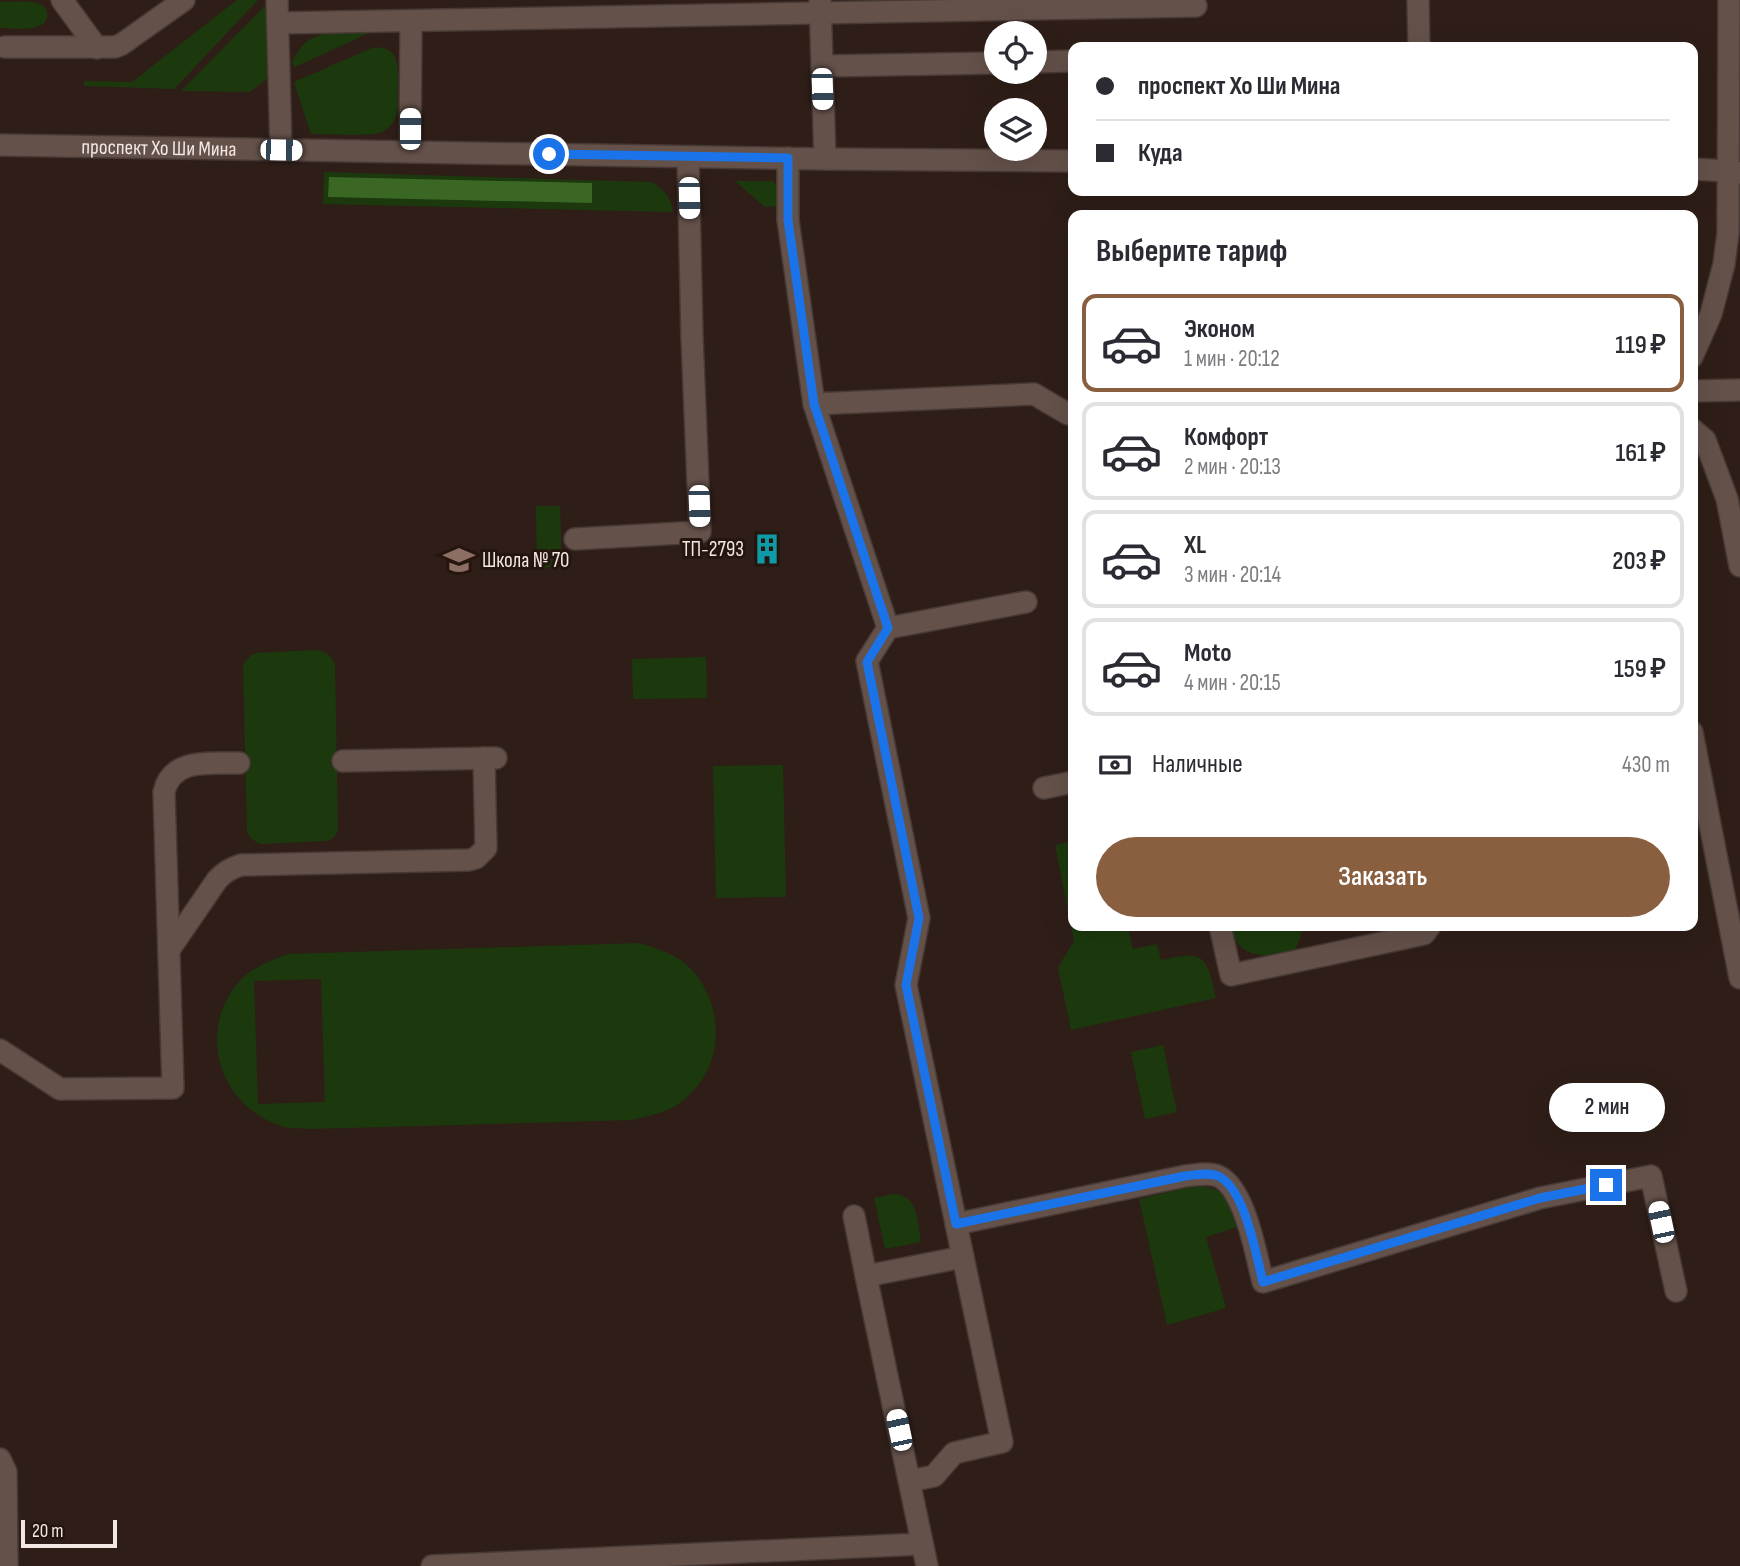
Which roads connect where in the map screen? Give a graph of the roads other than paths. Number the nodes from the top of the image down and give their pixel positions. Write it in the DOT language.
graph roads {
  1 [pos="62,0"];
  2 [pos="184,0"];
  3 [pos="277,0"];
  4 [pos="1418,0"];
  5 [pos="1729,0"];
  6 [pos="820,6"];
  7 [pos="1196,6"];
  8 [pos="411,21"];
  9 [pos="278,23"];
  10 [pos="1735,40"];
  11 [pos="1419,42"];
  12 [pos="5,47"];
  13 [pos="97,48"];
  14 [pos="1068,61"];
  15 [pos="1047,62"];
  16 [pos="984,63"];
  17 [pos="822,66"];
  18 [pos="0,145"];
  19 [pos="281,150"];
  20 [pos="410,152"];
  21 [pos="688,157"];
  22 [pos="788,158"];
  23 [pos="825,159"];
  24 [pos="1068,161"];
  25 [pos="1698,169"];
  26 [pos="1734,172"];
  27 [pos="1732,264"];
  28 [pos="1698,344"];
  29 [pos="1740,390"];
  30 [pos="1698,391"];
  31 [pos="814,404"];
  32 [pos="1068,414"];
  33 [pos="1698,434"];
  34 [pos="575,539"];
  35 [pos="1740,566"];
  36 [pos="1026,602"];
  37 [pos="888,628"];
  38 [pos="343,761"];
  39 [pos="239,763"];
  40 [pos="1698,763"];
  41 [pos="1068,783"];
  42 [pos="1044,788"];
  43 [pos="1221,931"];
  44 [pos="1426,931"];
  45 [pos="169,950"];
  46 [pos="1740,978"];
  47 [pos="0,1049"];
  48 [pos="854,1216"];
  49 [pos="956,1224"];
  50 [pos="963,1257"];
  51 [pos="866,1276"];
  52 [pos="1676,1291"];
  53 [pos="0,1459"];
  54 [pos="910,1481"];
  55 [pos="922,1544"];
  56 [pos="766,1558"];
  57 [pos="531,1564"];
  58 [pos="7,1566"];
  59 [pos="432,1566"];
  60 [pos="927,1566"];
  1 -- 13 [label="street"];
  2 -- 13 [label="street"];
  3 -- 9 [label="street"];
  4 -- 11 [label="street"];
  5 -- 10 [label="street"];
  6 -- 7 [label="street"];
  6 -- 8 [label="street"];
  6 -- 17 [label="street"];
  8 -- 9 [label="street"];
  8 -- 20 [label="street"];
  9 -- 19 [label="street"];
  10 -- 26 [label="street"];
  12 -- 13 [label="street"];
  14 -- 15 [label="street"];
  16 -- 17 [label="street"];
  17 -- 23 [label="street"];
  18 -- 19 [label="street, проспект Хо Ши Мина"];
  19 -- 20 [label="street, проспект Хо Ши Мина"];
  20 -- 21 [label="street, проспект Хо Ши Мина"];
  21 -- 22 [label="street, проспект Хо Ши Мина"];
  21 -- 34 [label="street"];
  22 -- 23 [label="street, проспект Хо Ши Мина"];
  22 -- 31 [label="street"];
  23 -- 24 [label="street, проспект Хо Ши Мина"];
  25 -- 26 [label="street"];
  26 -- 27 [label="street"];
  27 -- 28 [label="street"];
  29 -- 30 [label="street"];
  31 -- 32 [label="street"];
  31 -- 37 [label="street"];
  33 -- 35 [label="street"];
  36 -- 37 [label="street"];
  37 -- 49 [label="street"];
  38 -- 45 [label="street"];
  39 -- 45 [label="street"];
  40 -- 46 [label="street"];
  41 -- 42 [label="street"];
  43 -- 44 [label="street"];
  45 -- 47 [label="street"];
  48 -- 51 [label="street"];
  49 -- 50 [label="street"];
  49 -- 52 [label="street"];
  50 -- 51 [label="street"];
  50 -- 54 [label="street"];
  51 -- 54 [label="street"];
  53 -- 58 [label="street"];
  54 -- 55 [label="street"];
  55 -- 56 [label="street"];
  55 -- 60 [label="street"];
  56 -- 57 [label="street"];
  57 -- 59 [label="street"];
}
